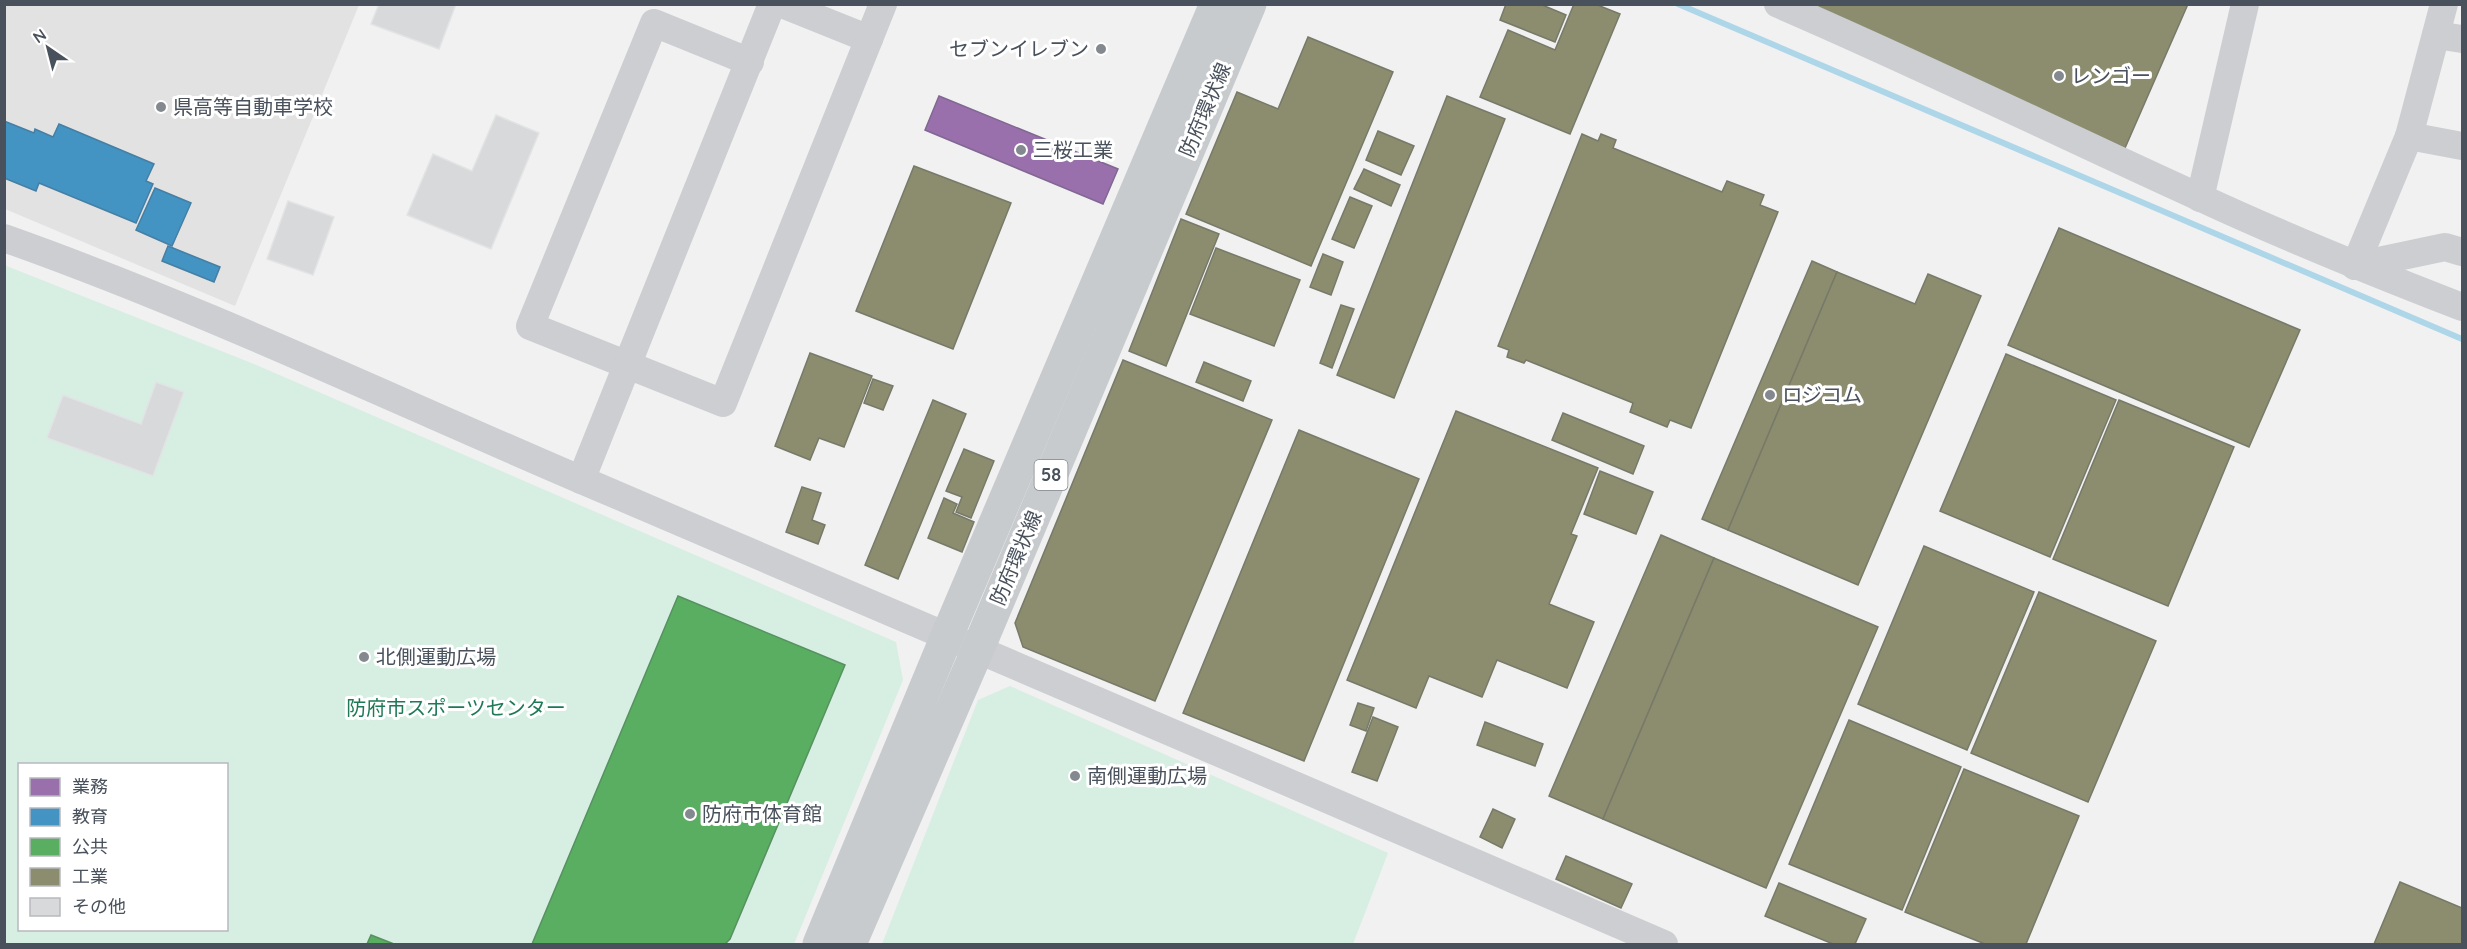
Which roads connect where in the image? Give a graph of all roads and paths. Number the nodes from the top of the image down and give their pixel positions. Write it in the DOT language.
graph roads {
  1 [pos="772,4"];
  2 [pos="782,4"];
  3 [pos="883,4"];
  4 [pos="1216,4"];
  5 [pos="1250,4"];
  6 [pos="1778,4"];
  7 [pos="2245,4"];
  8 [pos="2444,4"];
  9 [pos="2449,37"];
  10 [pos="869,39"];
  11 [pos="750,62"];
  12 [pos="2409,136"];
  13 [pos="2463,146"];
  14 [pos="2200,198"];
  15 [pos="4,238"];
  16 [pos="2463,252"];
  17 [pos="2355,266"];
  18 [pos="2463,307"];
  19 [pos="626,365"];
  20 [pos="581,480"];
  21 [pos="947,636"];
  22 [pos="978,649"];
  23 [pos="819,945"];
  24 [pos="850,945"];
  25 [pos="1664,945"];
  1 -- 11 [label="street"];
  2 -- 10 [label="street"];
  3 -- 10 [label="street"];
  4 -- 21 [label="main road, 防府環状線 / 58"];
  5 -- 22 [label="main road, 防府環状線 / 58"];
  6 -- 14 [label="street"];
  7 -- 14 [label="street"];
  8 -- 9 [label="street"];
  9 -- 12 [label="street"];
  10 -- 19 [label="street"];
  11 -- 19 [label="street"];
  11 -- 19 [label="street"];
  12 -- 13 [label="street"];
  12 -- 17 [label="street"];
  14 -- 17 [label="street"];
  15 -- 20 [label="street"];
  16 -- 17 [label="street"];
  17 -- 18 [label="street"];
  19 -- 20 [label="street"];
  20 -- 21 [label="street"];
  21 -- 22 [label="street"];
  21 -- 23 [label="main road, 防府環状線 / 58"];
  22 -- 24 [label="main road, 防府環状線 / 58"];
  22 -- 25 [label="street"];
}
